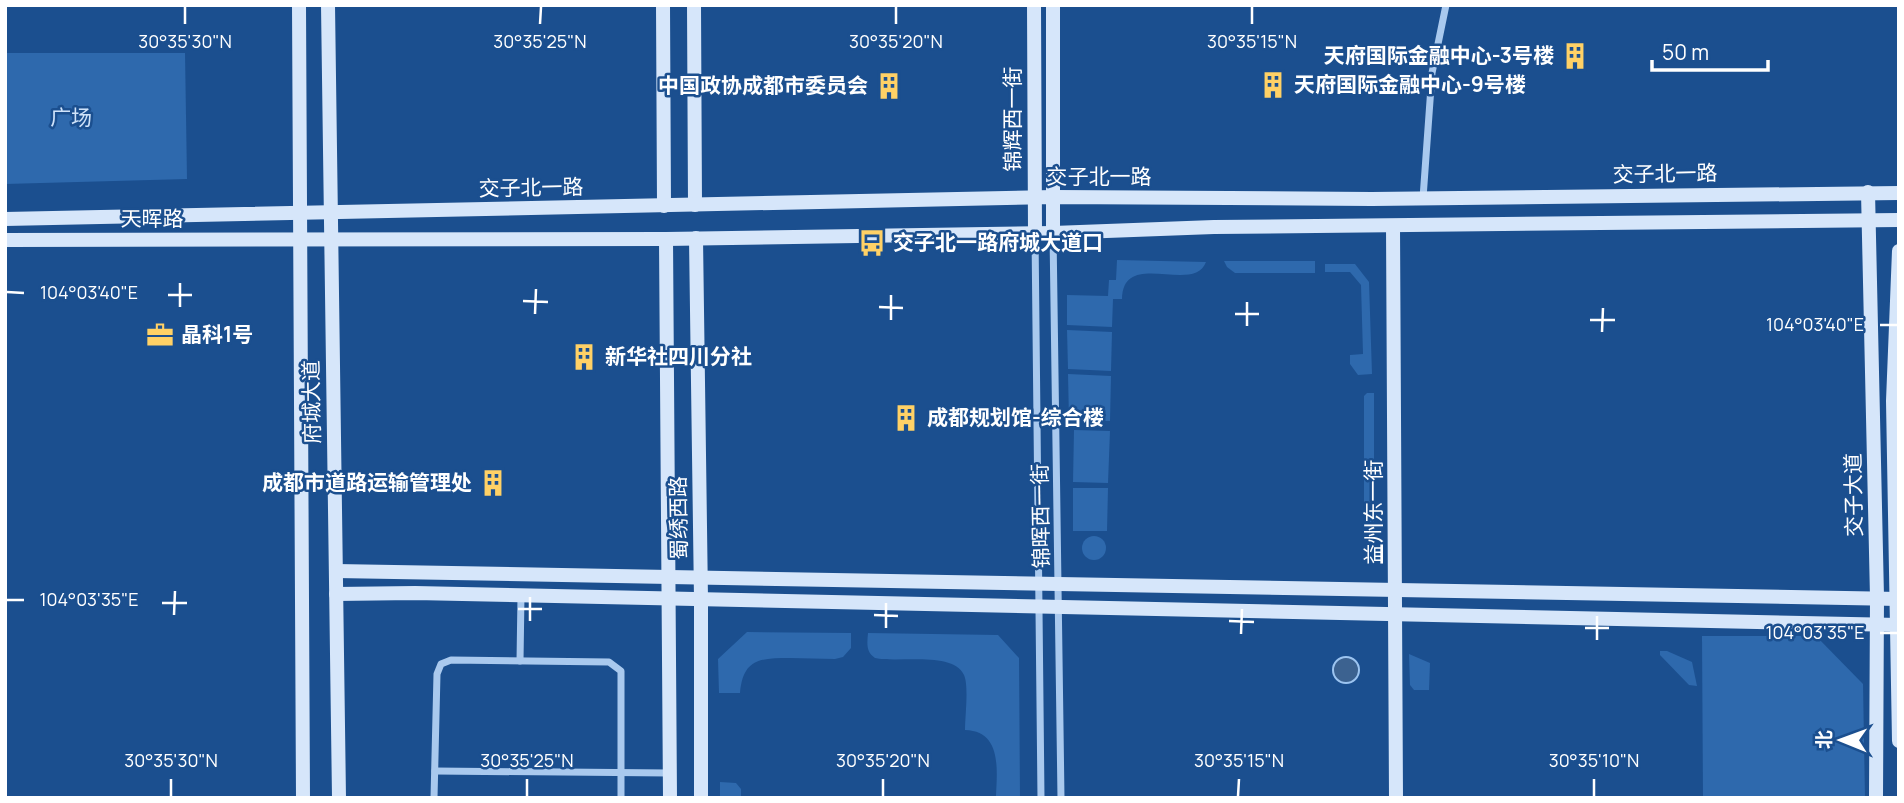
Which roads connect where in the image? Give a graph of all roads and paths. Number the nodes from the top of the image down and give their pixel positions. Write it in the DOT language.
graph roads {
  1 [pos="328,5"];
  2 [pos="663,5"];
  3 [pos="694,5"];
  4 [pos="1034,5"];
  5 [pos="1052,5"];
  6 [pos="1446,5"];
  7 [pos="298,8"];
  8 [pos="1868,192"];
  9 [pos="1899,193"];
  10 [pos="1054,197"];
  11 [pos="1034,198"];
  12 [pos="1423,198"];
  13 [pos="695,205"];
  14 [pos="664,206"];
  15 [pos="299,212"];
  16 [pos="331,212"];
  17 [pos="5,219"];
  18 [pos="1899,220"];
  19 [pos="1869,221"];
  20 [pos="1393,226"];
  21 [pos="1035,233"];
  22 [pos="1053,233"];
  23 [pos="696,238"];
  24 [pos="666,239"];
  25 [pos="5,240"];
  26 [pos="299,240"];
  27 [pos="331,240"];
  28 [pos="1899,251"];
  29 [pos="336,571"];
  30 [pos="670,576"];
  31 [pos="701,577"];
  32 [pos="1038,583"];
  33 [pos="1059,583"];
  34 [pos="1395,589"];
  35 [pos="336,594"];
  36 [pos="521,596"];
  37 [pos="1877,597"];
  38 [pos="670,598"];
  39 [pos="701,599"];
  40 [pos="1897,599"];
  41 [pos="1039,606"];
  42 [pos="1060,606"];
  43 [pos="1396,613"];
  44 [pos="1897,625"];
  45 [pos="1877,626"];
  46 [pos="520,661"];
  47 [pos="1899,741"];
  48 [pos="435,771"];
  49 [pos="621,773"];
  50 [pos="670,773"];
  51 [pos="303,798"];
  52 [pos="340,798"];
  53 [pos="434,798"];
  54 [pos="621,798"];
  55 [pos="670,798"];
  56 [pos="701,798"];
  57 [pos="1041,798"];
  58 [pos="1061,798"];
  59 [pos="1396,798"];
  60 [pos="1876,798"];
  1 -- 16 [label="street, 府城大道"];
  2 -- 14 [label="street"];
  3 -- 13 [label="street"];
  4 -- 11 [label="street, 锦辉西一街"];
  5 -- 10 [label="street, 锦辉西一街"];
  6 -- 12 [label="street"];
  7 -- 15 [label="street, 府城大道"];
  8 -- 9 [label="street, 交子北一路"];
  8 -- 12 [label="street, 交子北一路"];
  8 -- 19 [label="street, 交子大道"];
  10 -- 11 [label="street, 交子北一路"];
  10 -- 12 [label="street, 交子北一路"];
  10 -- 22 [label="street, 锦辉西一街"];
  11 -- 13 [label="street, 交子北一路"];
  11 -- 21 [label="street, 锦辉西一街"];
  13 -- 14 [label="street, 交子北一路"];
  14 -- 16 [label="street, 交子北一路"];
  15 -- 16 [label="street, 交子北一路"];
  15 -- 17 [label="street, 天晖路"];
  15 -- 26 [label="street, 府城大道"];
  16 -- 27 [label="street, 府城大道"];
  18 -- 19 [label="street"];
  19 -- 20 [label="street"];
  19 -- 37 [label="street, 交子大道"];
  20 -- 22 [label="street"];
  20 -- 34 [label="street, 益州东一街"];
  21 -- 22 [label="street"];
  21 -- 23 [label="street"];
  21 -- 32 [label="street, 锦晖西一街"];
  22 -- 33 [label="street, 锦晖西一街"];
  23 -- 24 [label="street"];
  23 -- 31 [label="street, 蜀绣西路"];
  24 -- 27 [label="street"];
  24 -- 30 [label="street, 蜀绣西路"];
  25 -- 26 [label="street, 天晖路"];
  26 -- 27 [label="street"];
  26 -- 51 [label="street, 府城大道"];
  27 -- 29 [label="street, 府城大道"];
  28 -- 40 [label="street, 交子大道"];
  29 -- 30 [label="street"];
  29 -- 35 [label="street, 府城大道"];
  30 -- 31 [label="street"];
  30 -- 38 [label="street, 蜀绣西路"];
  31 -- 32 [label="street"];
  31 -- 39 [label="street, 蜀绣西路"];
  32 -- 33 [label="street"];
  32 -- 41 [label="street, 锦晖西一街"];
  33 -- 34 [label="street"];
  33 -- 42 [label="street, 锦晖西一街"];
  34 -- 37 [label="street"];
  34 -- 43 [label="street, 益州东一街"];
  35 -- 36 [label="street"];
  35 -- 52 [label="street, 府城大道"];
  36 -- 38 [label="street"];
  36 -- 46 [label="street"];
  37 -- 40 [label="street"];
  37 -- 45 [label="street, 交子大道"];
  38 -- 39 [label="street"];
  38 -- 50 [label="street, 蜀绣西路"];
  39 -- 41 [label="street"];
  39 -- 56 [label="street, 蜀绣西路"];
  40 -- 44 [label="street, 交子大道"];
  41 -- 42 [label="street"];
  41 -- 57 [label="street, 锦晖西一街"];
  42 -- 43 [label="street"];
  42 -- 58 [label="street, 锦晖西一街"];
  43 -- 45 [label="street"];
  43 -- 59 [label="street, 益州东一街"];
  44 -- 45 [label="street"];
  44 -- 47 [label="street, 交子大道"];
  45 -- 60 [label="street, 交子大道"];
  46 -- 48 [label="street"];
  46 -- 49 [label="street"];
  48 -- 49 [label="street"];
  48 -- 53 [label="street"];
  49 -- 50 [label="street"];
  49 -- 54 [label="street"];
  50 -- 55 [label="street, 蜀绣西路"];
}
